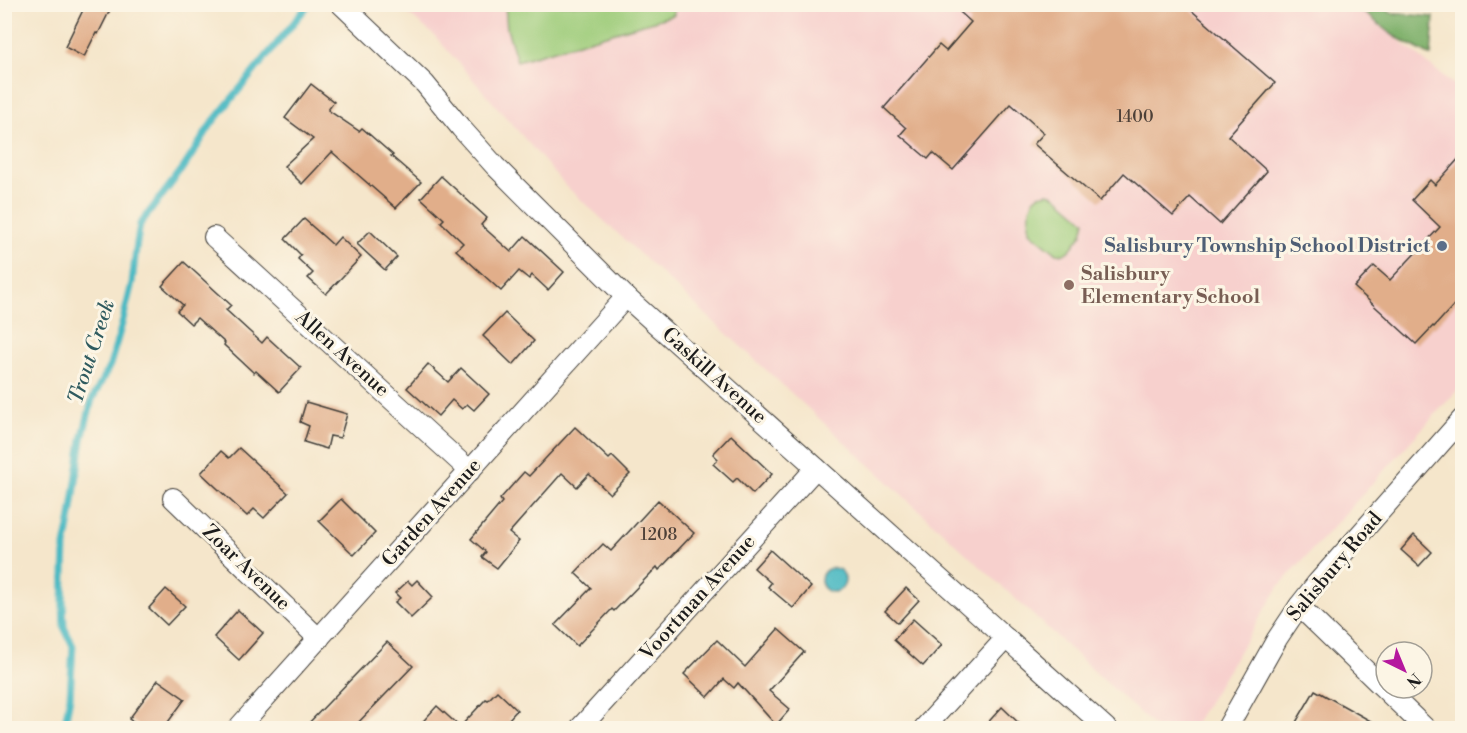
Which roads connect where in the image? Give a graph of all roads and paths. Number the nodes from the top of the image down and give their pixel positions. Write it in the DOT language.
graph roads {
  1 [pos="341,4"];
  2 [pos="214,237"];
  3 [pos="626,297"];
  4 [pos="1462,419"];
  5 [pos="816,468"];
  6 [pos="470,471"];
  7 [pos="173,498"];
  8 [pos="1299,606"];
  9 [pos="1006,638"];
  10 [pos="319,639"];
  11 [pos="238,729"];
  12 [pos="580,729"];
  13 [pos="924,729"];
  14 [pos="1106,729"];
  15 [pos="1227,729"];
  16 [pos="1425,729"];
  1 -- 3 [label="street, Gaskill Avenue"];
  2 -- 6 [label="street, Allen Avenue"];
  3 -- 5 [label="street, Gaskill Avenue"];
  3 -- 6 [label="street, Garden Avenue"];
  4 -- 8 [label="street, Salisbury Road"];
  5 -- 9 [label="street, Gaskill Avenue"];
  5 -- 12 [label="street, Voortman Avenue"];
  6 -- 10 [label="street, Garden Avenue"];
  7 -- 10 [label="street, Zoar Avenue"];
  8 -- 15 [label="street, Salisbury Road"];
  8 -- 16 [label="street"];
  9 -- 13 [label="street"];
  9 -- 14 [label="street, Gaskill Avenue"];
  10 -- 11 [label="street, Garden Avenue"];
}
